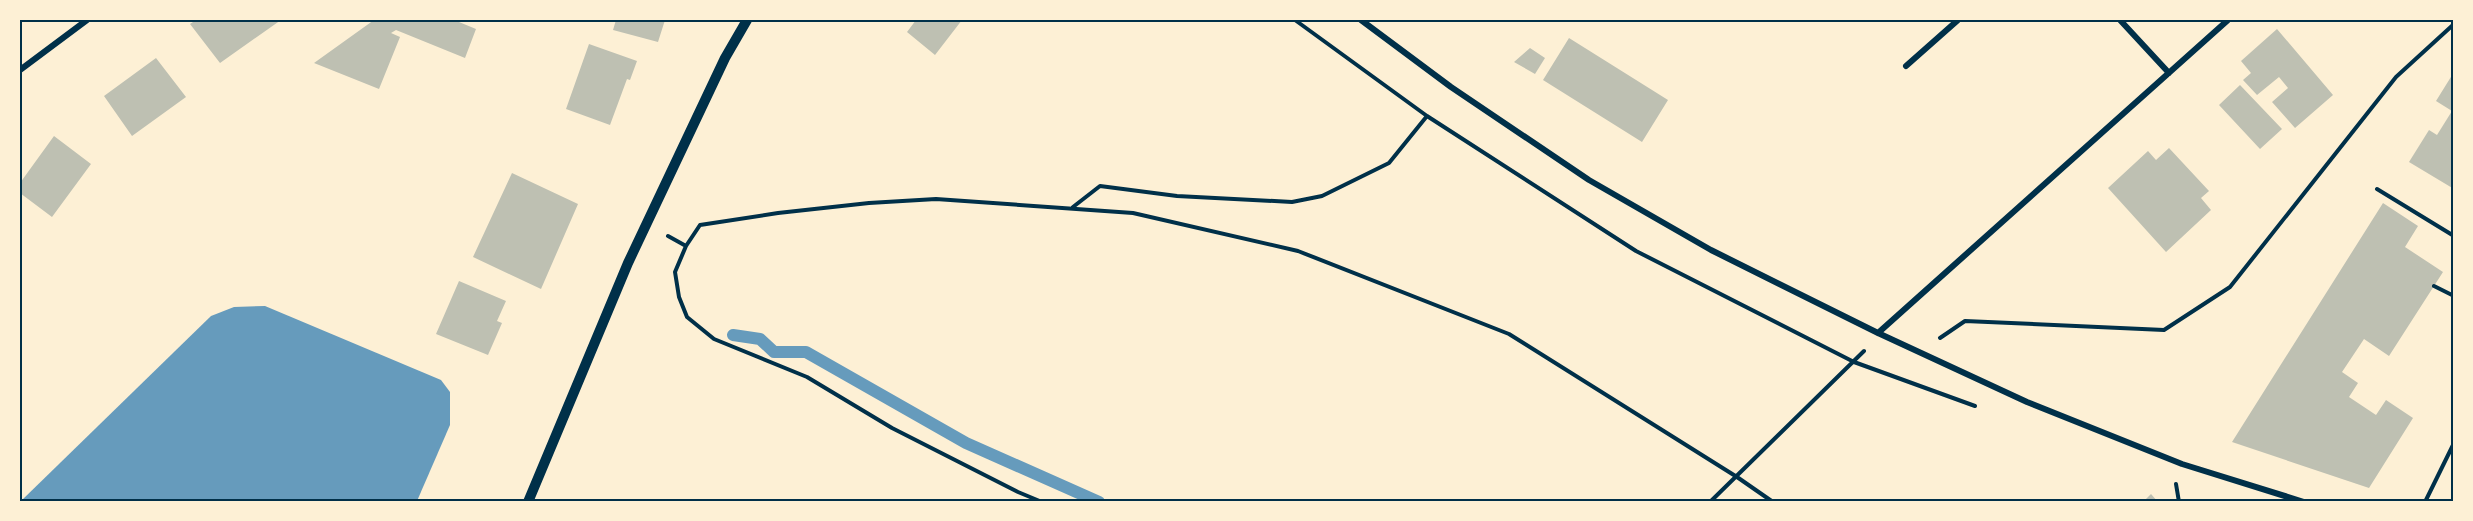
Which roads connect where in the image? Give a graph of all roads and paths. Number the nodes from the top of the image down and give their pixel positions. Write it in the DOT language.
graph roads {
  1 [pos="87,20"];
  2 [pos="747,20"];
  3 [pos="1361,20"];
  4 [pos="1958,20"];
  5 [pos="2120,20"];
  6 [pos="2228,20"];
  7 [pos="2454,24"];
  8 [pos="1906,66"];
  9 [pos="20,70"];
  10 [pos="2169,73"];
  11 [pos="1427,116"];
  12 [pos="2377,189"];
  13 [pos="1072,208"];
  14 [pos="2454,236"];
  15 [pos="2434,286"];
  16 [pos="2454,296"];
  17 [pos="1878,333"];
  18 [pos="1920,352"];
  19 [pos="2454,443"];
  20 [pos="1737,477"];
  21 [pos="528,501"];
  22 [pos="1042,501"];
  23 [pos="1710,501"];
  24 [pos="1773,501"];
  25 [pos="2304,501"];
  26 [pos="2425,501"];
  1 -- 9 [label="street"];
  2 -- 21 [label="street"];
  3 -- 17 [label="street"];
  4 -- 8 [label="street"];
  5 -- 10 [label="street"];
  6 -- 10 [label="street"];
  7 -- 18 [label="path"];
  10 -- 17 [label="street"];
  11 -- 13 [label="path"];
  12 -- 14 [label="path"];
  13 -- 20 [label="path"];
  13 -- 22 [label="path"];
  15 -- 16 [label="path"];
  17 -- 18 [label="street"];
  17 -- 20 [label="path"];
  18 -- 25 [label="street"];
  19 -- 26 [label="path"];
  20 -- 23 [label="path"];
  20 -- 24 [label="path"];
}
